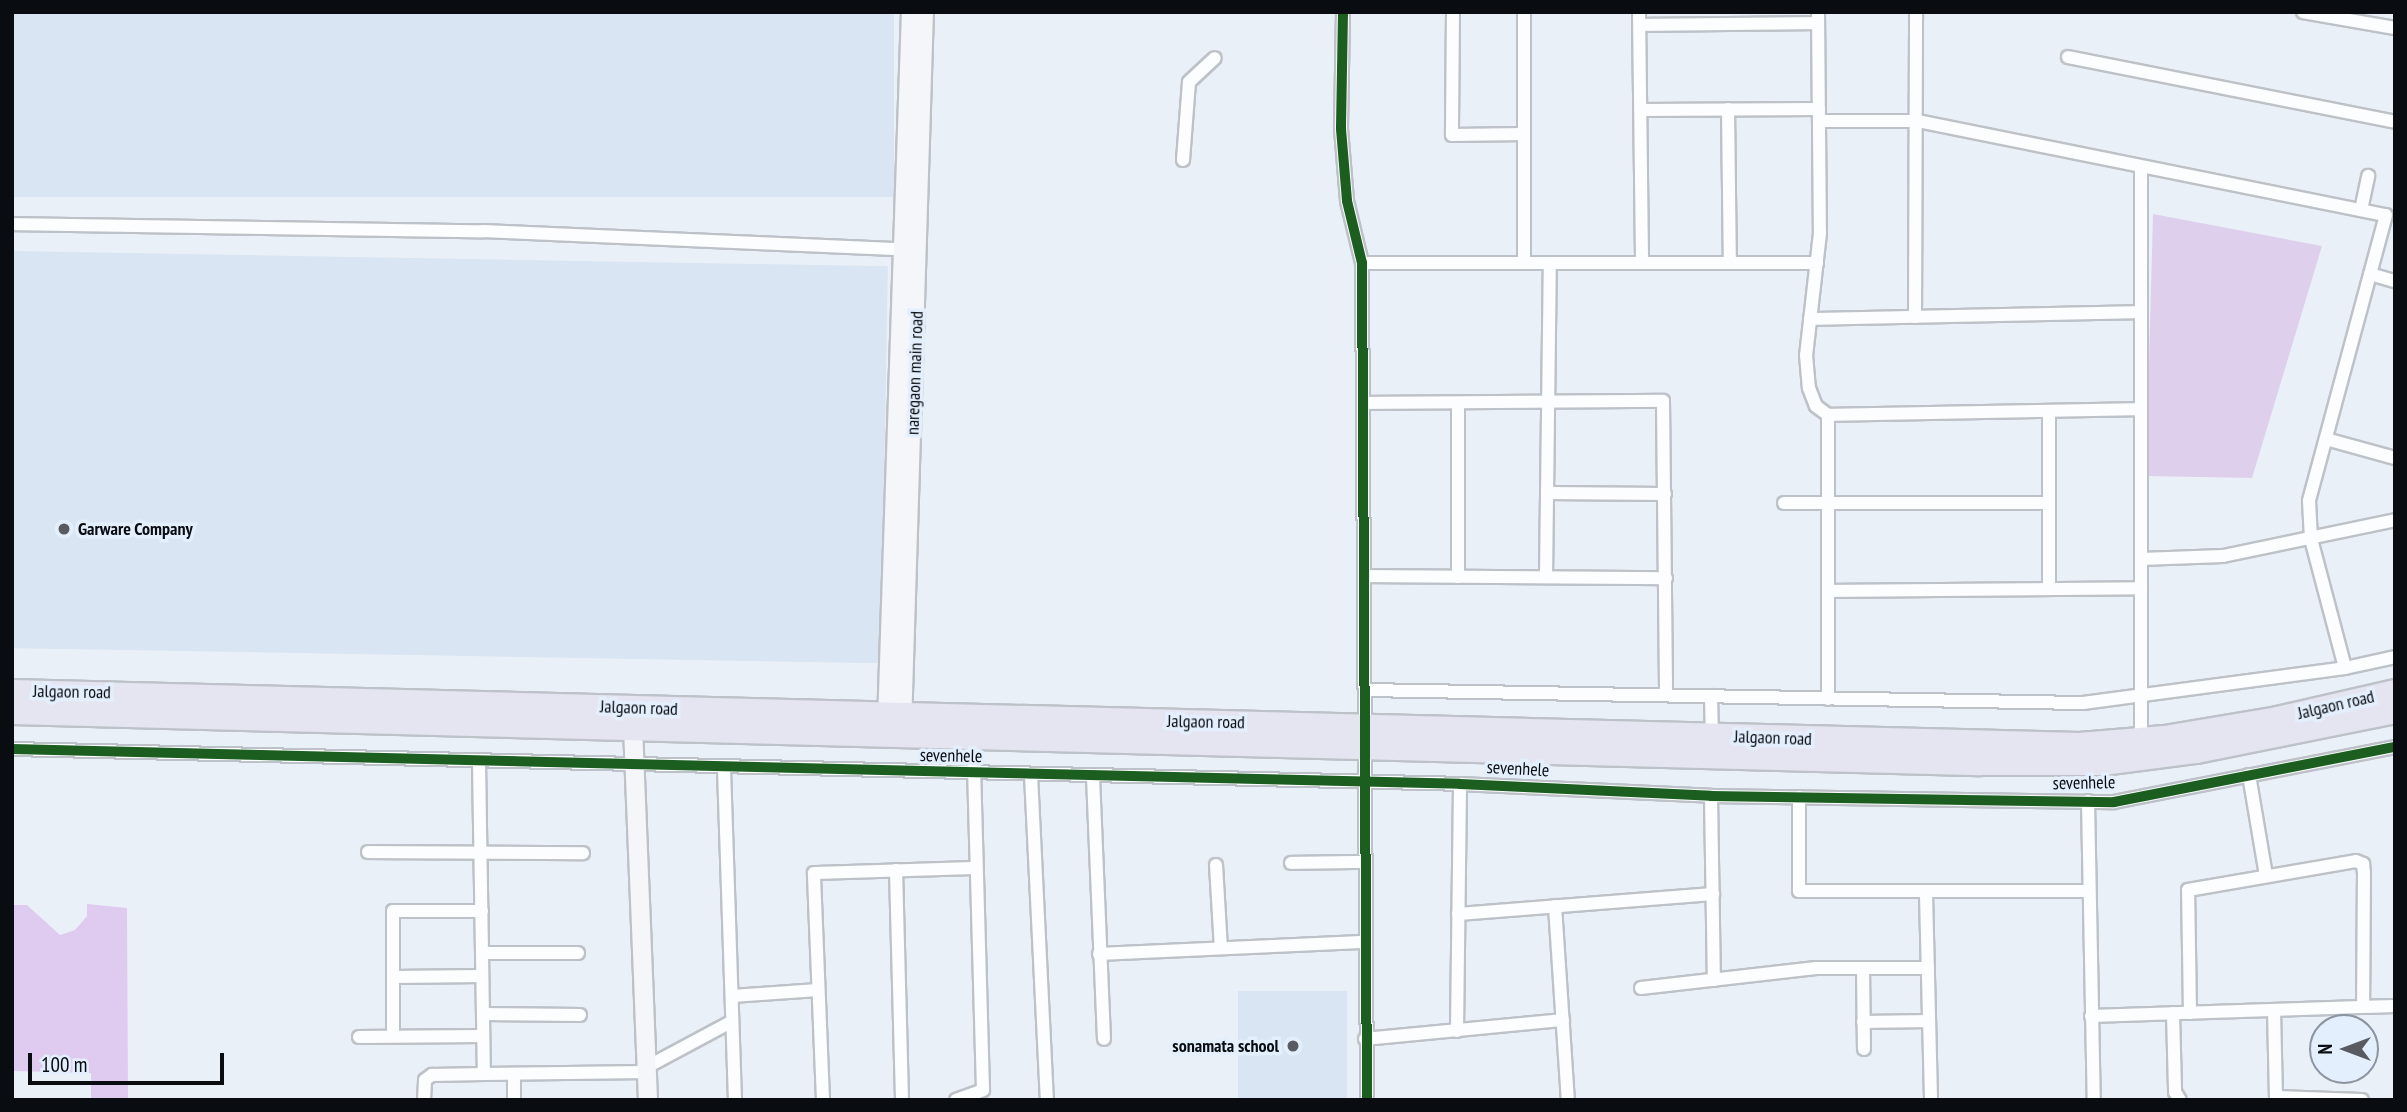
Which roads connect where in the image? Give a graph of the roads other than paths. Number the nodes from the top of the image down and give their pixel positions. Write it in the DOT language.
graph roads {
  1 [pos="911,12"];
  2 [pos="923,12"];
  3 [pos="1343,12"];
  4 [pos="1453,12"];
  5 [pos="1524,12"];
  6 [pos="1916,12"];
  7 [pos="2303,12"];
  8 [pos="1818,18"];
  9 [pos="1639,19"];
  10 [pos="2395,29"];
  11 [pos="2068,57"];
  12 [pos="1216,58"];
  13 [pos="1728,109"];
  14 [pos="1640,110"];
  15 [pos="1819,115"];
  16 [pos="1917,121"];
  17 [pos="2395,122"];
  18 [pos="1524,134"];
  19 [pos="1183,160"];
  20 [pos="2141,168"];
  21 [pos="2368,176"];
  22 [pos="2361,210"];
  23 [pos="12,225"];
  24 [pos="912,251"];
  25 [pos="1362,262"];
  26 [pos="1524,262"];
  27 [pos="1550,262"];
  28 [pos="1642,263"];
  29 [pos="1730,263"];
  30 [pos="1817,263"];
  31 [pos="2370,274"];
  32 [pos="2395,281"];
  33 [pos="2139,312"];
  34 [pos="1915,317"];
  35 [pos="1810,319"];
  36 [pos="1548,402"];
  37 [pos="1363,403"];
  38 [pos="1458,403"];
  39 [pos="2140,409"];
  40 [pos="2049,411"];
  41 [pos="1828,415"];
  42 [pos="2326,439"];
  43 [pos="2395,458"];
  44 [pos="1547,493"];
  45 [pos="1665,494"];
  46 [pos="1828,502"];
  47 [pos="1784,503"];
  48 [pos="2049,503"];
  49 [pos="2395,520"];
  50 [pos="2311,539"];
  51 [pos="2141,559"];
  52 [pos="1364,576"];
  53 [pos="1458,576"];
  54 [pos="1546,577"];
  55 [pos="1666,578"];
  56 [pos="2141,588"];
  57 [pos="2049,589"];
  58 [pos="1828,591"];
  59 [pos="2395,657"];
  60 [pos="2344,668"];
  61 [pos="1365,690"];
  62 [pos="12,691"];
  63 [pos="2395,691"];
  64 [pos="1666,695"];
  65 [pos="2141,695"];
  66 [pos="1711,696"];
  67 [pos="1828,699"];
  68 [pos="2395,710"];
  69 [pos="12,712"];
  70 [pos="895,725"];
  71 [pos="633,727"];
  72 [pos="972,736"];
  73 [pos="1366,736"];
  74 [pos="1712,736"];
  75 [pos="2141,739"];
  76 [pos="2395,747"];
  77 [pos="12,749"];
  78 [pos="479,762"];
  79 [pos="635,767"];
  80 [pos="724,769"];
  81 [pos="972,774"];
  82 [pos="1031,775"];
  83 [pos="2249,775"];
  84 [pos="1093,777"];
  85 [pos="1367,783"];
  86 [pos="1460,784"];
  87 [pos="1712,796"];
  88 [pos="1799,797"];
  89 [pos="2088,801"];
  90 [pos="368,852"];
  91 [pos="481,852"];
  92 [pos="583,853"];
  93 [pos="1366,862"];
  94 [pos="1291,863"];
  95 [pos="1216,865"];
  96 [pos="975,867"];
  97 [pos="896,870"];
  98 [pos="2266,876"];
  99 [pos="2088,891"];
  100 [pos="1713,894"];
  101 [pos="1926,894"];
  102 [pos="1555,906"];
  103 [pos="482,911"];
  104 [pos="1458,914"];
  105 [pos="1366,942"];
  106 [pos="1221,948"];
  107 [pos="482,953"];
  108 [pos="578,953"];
  109 [pos="1099,954"];
  110 [pos="1863,968"];
  111 [pos="1928,968"];
  112 [pos="482,976"];
  113 [pos="393,977"];
  114 [pos="1714,980"];
  115 [pos="1640,988"];
  116 [pos="818,990"];
  117 [pos="732,996"];
  118 [pos="2395,1006"];
  119 [pos="2363,1007"];
  120 [pos="2274,1010"];
  121 [pos="2173,1013"];
  122 [pos="2190,1013"];
  123 [pos="483,1014"];
  124 [pos="580,1015"];
  125 [pos="2091,1016"];
  126 [pos="1563,1020"];
  127 [pos="1929,1021"];
  128 [pos="732,1022"];
  129 [pos="1863,1023"];
  130 [pos="1457,1031"];
  131 [pos="483,1036"];
  132 [pos="359,1037"];
  133 [pos="393,1037"];
  134 [pos="1104,1039"];
  135 [pos="1365,1039"];
  136 [pos="1864,1049"];
  137 [pos="647,1069"];
  138 [pos="484,1074"];
  139 [pos="514,1074"];
  140 [pos="2276,1099"];
  141 [pos="424,1100"];
  142 [pos="514,1100"];
  143 [pos="648,1100"];
  144 [pos="735,1100"];
  145 [pos="822,1100"];
  146 [pos="902,1100"];
  147 [pos="956,1100"];
  148 [pos="1047,1100"];
  149 [pos="1367,1100"];
  150 [pos="1568,1100"];
  151 [pos="1931,1100"];
  152 [pos="2094,1100"];
  153 [pos="2180,1100"];
  154 [pos="2362,1100"];
  1 -- 24 [label="street, naregaon main road"];
  2 -- 24 [label="street, naregaon main road"];
  3 -- 25 [label="street"];
  4 -- 18 [label="street"];
  5 -- 18 [label="street"];
  6 -- 16 [label="street"];
  7 -- 10 [label="street"];
  8 -- 9 [label="street"];
  8 -- 15 [label="street"];
  9 -- 14 [label="street"];
  11 -- 17 [label="street"];
  12 -- 19 [label="street"];
  13 -- 14 [label="street"];
  13 -- 15 [label="street"];
  13 -- 29 [label="street"];
  14 -- 28 [label="street"];
  15 -- 16 [label="street"];
  15 -- 30 [label="street"];
  16 -- 20 [label="street"];
  16 -- 34 [label="street"];
  18 -- 26 [label="street"];
  20 -- 22 [label="street"];
  20 -- 33 [label="street"];
  21 -- 22 [label="street"];
  22 -- 31 [label="street"];
  23 -- 24 [label="street"];
  24 -- 70 [label="street, naregaon main road"];
  25 -- 26 [label="street"];
  25 -- 37 [label="street"];
  26 -- 27 [label="street"];
  27 -- 28 [label="street"];
  27 -- 36 [label="street"];
  28 -- 29 [label="street"];
  29 -- 30 [label="street"];
  30 -- 35 [label="street"];
  31 -- 32 [label="street"];
  31 -- 42 [label="street"];
  33 -- 34 [label="street"];
  33 -- 39 [label="street"];
  34 -- 35 [label="street"];
  35 -- 41 [label="street"];
  36 -- 38 [label="street"];
  36 -- 44 [label="street"];
  36 -- 45 [label="street"];
  37 -- 38 [label="street"];
  37 -- 52 [label="street"];
  38 -- 53 [label="street"];
  39 -- 40 [label="street"];
  39 -- 51 [label="street"];
  40 -- 41 [label="street"];
  40 -- 48 [label="street"];
  41 -- 46 [label="street"];
  42 -- 43 [label="street"];
  42 -- 50 [label="street"];
  44 -- 45 [label="street"];
  44 -- 54 [label="street"];
  45 -- 55 [label="street"];
  46 -- 47 [label="street"];
  46 -- 48 [label="street"];
  46 -- 58 [label="street"];
  48 -- 57 [label="street"];
  49 -- 50 [label="street"];
  50 -- 51 [label="street"];
  50 -- 60 [label="street"];
  51 -- 56 [label="street"];
  52 -- 53 [label="street"];
  52 -- 61 [label="street"];
  53 -- 54 [label="street"];
  54 -- 55 [label="street"];
  55 -- 64 [label="street"];
  56 -- 57 [label="street"];
  56 -- 65 [label="street"];
  57 -- 58 [label="street"];
  58 -- 67 [label="street"];
  59 -- 60 [label="street"];
  60 -- 65 [label="street"];
  61 -- 64 [label="street"];
  61 -- 73 [label="street"];
  62 -- 70 [label="highway, Jalgaon road"];
  63 -- 75 [label="highway, Jalgaon road"];
  64 -- 66 [label="street"];
  65 -- 67 [label="street"];
  65 -- 75 [label="street"];
  66 -- 67 [label="street"];
  66 -- 74 [label="street"];
  68 -- 73 [label="highway, Jalgaon road"];
  69 -- 71 [label="highway, Jalgaon road"];
  70 -- 71 [label="highway, Jalgaon road"];
  70 -- 72 [label="highway, Jalgaon road"];
  70 -- 73 [label="highway, Jalgaon road"];
  71 -- 79 [label="street"];
  72 -- 73 [label="highway, Jalgaon road"];
  72 -- 81 [label="street"];
  73 -- 74 [label="highway, Jalgaon road"];
  73 -- 85 [label="street"];
  74 -- 75 [label="highway, Jalgaon road"];
  76 -- 83 [label="street, sevenhele"];
  77 -- 78 [label="street, sevenhele"];
  78 -- 79 [label="street, sevenhele"];
  78 -- 91 [label="street"];
  79 -- 80 [label="street, sevenhele"];
  79 -- 137 [label="street"];
  80 -- 81 [label="street, sevenhele"];
  80 -- 117 [label="street"];
  81 -- 82 [label="street, sevenhele"];
  81 -- 96 [label="street"];
  82 -- 84 [label="street, sevenhele"];
  82 -- 148 [label="street"];
  83 -- 89 [label="street, sevenhele"];
  83 -- 98 [label="street"];
  84 -- 85 [label="street, sevenhele"];
  84 -- 109 [label="street"];
  85 -- 86 [label="street, sevenhele"];
  85 -- 93 [label="street"];
  86 -- 87 [label="street, sevenhele"];
  86 -- 104 [label="street"];
  87 -- 88 [label="street, sevenhele"];
  87 -- 100 [label="street"];
  88 -- 89 [label="street, sevenhele"];
  88 -- 101 [label="street"];
  89 -- 99 [label="street"];
  90 -- 91 [label="street"];
  91 -- 92 [label="street"];
  91 -- 103 [label="street"];
  93 -- 94 [label="street"];
  93 -- 105 [label="street"];
  95 -- 106 [label="street"];
  96 -- 97 [label="street"];
  96 -- 147 [label="street"];
  97 -- 116 [label="street"];
  97 -- 146 [label="street"];
  98 -- 119 [label="street"];
  98 -- 122 [label="street"];
  99 -- 101 [label="street"];
  99 -- 125 [label="street"];
  100 -- 102 [label="street"];
  100 -- 114 [label="street"];
  101 -- 111 [label="street"];
  102 -- 104 [label="street"];
  102 -- 126 [label="street"];
  103 -- 107 [label="street"];
  103 -- 113 [label="street"];
  104 -- 130 [label="street"];
  105 -- 106 [label="street"];
  105 -- 135 [label="street"];
  106 -- 109 [label="street"];
  107 -- 108 [label="street"];
  107 -- 112 [label="street"];
  109 -- 134 [label="street"];
  110 -- 111 [label="street"];
  110 -- 114 [label="street"];
  110 -- 129 [label="street"];
  111 -- 127 [label="street"];
  112 -- 113 [label="street"];
  112 -- 123 [label="street"];
  113 -- 133 [label="street"];
  114 -- 115 [label="street"];
  116 -- 117 [label="street"];
  116 -- 145 [label="street"];
  117 -- 128 [label="street"];
  118 -- 119 [label="street"];
  119 -- 120 [label="street"];
  120 -- 122 [label="street"];
  120 -- 140 [label="street"];
  121 -- 122 [label="street"];
  121 -- 125 [label="street"];
  121 -- 153 [label="street"];
  123 -- 124 [label="street"];
  123 -- 131 [label="street"];
  125 -- 152 [label="street"];
  126 -- 130 [label="street"];
  126 -- 150 [label="street"];
  127 -- 129 [label="street"];
  127 -- 151 [label="street"];
  128 -- 137 [label="street"];
  128 -- 144 [label="street"];
  129 -- 136 [label="street"];
  130 -- 135 [label="street"];
  131 -- 133 [label="street"];
  131 -- 138 [label="street"];
  132 -- 133 [label="street"];
  135 -- 149 [label="street"];
  137 -- 139 [label="street"];
  137 -- 143 [label="street"];
  138 -- 139 [label="street"];
  138 -- 141 [label="street"];
  139 -- 142 [label="street"];
  140 -- 154 [label="street"];
}
